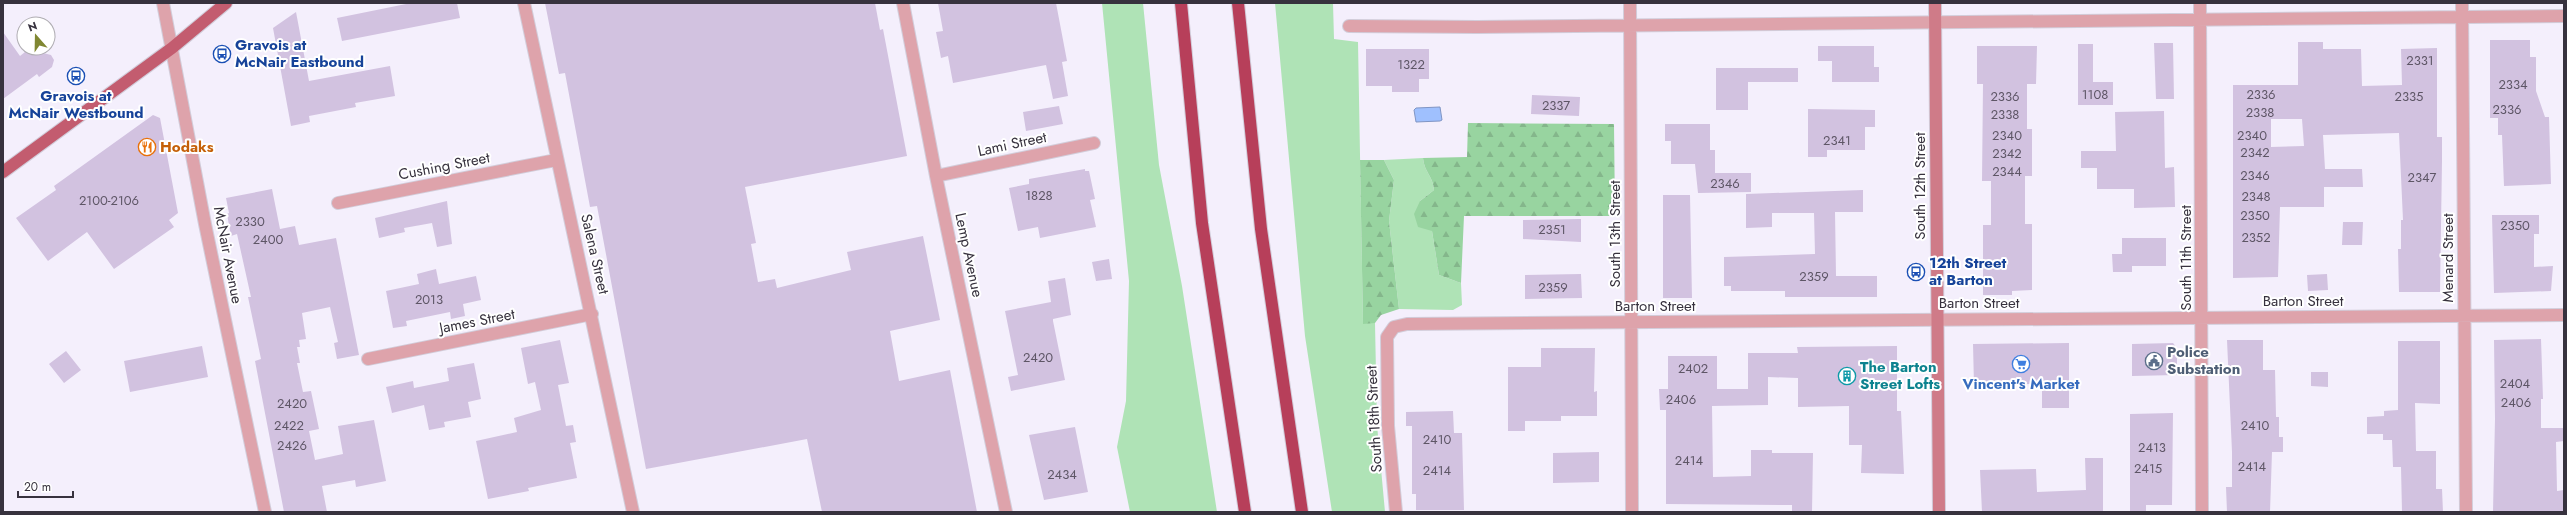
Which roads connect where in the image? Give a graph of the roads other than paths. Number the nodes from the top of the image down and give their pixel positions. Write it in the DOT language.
graph roads {
  1 [pos="163,3"];
  2 [pos="226,3"];
  3 [pos="524,3"];
  4 [pos="903,3"];
  5 [pos="1181,3"];
  6 [pos="1238,3"];
  7 [pos="1630,3"];
  8 [pos="1935,3"];
  9 [pos="2200,3"];
  10 [pos="2462,3"];
  11 [pos="2564,16"];
  12 [pos="2462,17"];
  13 [pos="2200,20"];
  14 [pos="1935,22"];
  15 [pos="1630,24"];
  16 [pos="1350,26"];
  17 [pos="172,48"];
  18 [pos="1094,143"];
  19 [pos="556,160"];
  20 [pos="3,172"];
  21 [pos="936,176"];
  22 [pos="338,203"];
  23 [pos="592,314"];
  24 [pos="2564,315"];
  25 [pos="2464,316"];
  26 [pos="2203,318"];
  27 [pos="1937,320"];
  28 [pos="1631,322"];
  29 [pos="1394,327"];
  30 [pos="368,359"];
  31 [pos="265,512"];
  32 [pos="633,512"];
  33 [pos="1006,512"];
  34 [pos="1245,512"];
  35 [pos="1302,512"];
  36 [pos="1396,512"];
  37 [pos="1632,512"];
  38 [pos="1939,512"];
  39 [pos="2202,512"];
  40 [pos="2466,512"];
  1 -- 17 [label="street, McNair Avenue"];
  2 -- 17 [label="main road"];
  3 -- 19 [label="street, Salena Street"];
  4 -- 21 [label="street, Lemp Avenue"];
  5 -- 34 [label="highway"];
  6 -- 35 [label="highway"];
  7 -- 15 [label="street, South 13th Street"];
  8 -- 14 [label="street, South 12th Street"];
  9 -- 13 [label="street, South 11th Street"];
  10 -- 12 [label="street, Menard Street"];
  11 -- 12 [label="street"];
  12 -- 13 [label="street"];
  12 -- 25 [label="street, Menard Street"];
  13 -- 14 [label="street"];
  13 -- 26 [label="street, South 11th Street"];
  14 -- 15 [label="street"];
  14 -- 27 [label="street, South 12th Street"];
  15 -- 16 [label="street"];
  15 -- 28 [label="street, South 13th Street"];
  17 -- 20 [label="main road"];
  17 -- 31 [label="street, McNair Avenue"];
  18 -- 21 [label="street, Lami Street"];
  19 -- 22 [label="street, Cushing Street"];
  19 -- 23 [label="street, Salena Street"];
  21 -- 33 [label="street, Lemp Avenue"];
  23 -- 30 [label="street, James Street"];
  23 -- 32 [label="street, Salena Street"];
  24 -- 25 [label="street, Barton Street"];
  25 -- 26 [label="street, Barton Street"];
  25 -- 40 [label="street, Menard Street"];
  26 -- 27 [label="street, Barton Street"];
  26 -- 39 [label="street, South 11th Street"];
  27 -- 28 [label="street, Barton Street"];
  27 -- 38 [label="street, South 12th Street"];
  28 -- 29 [label="street, Barton Street"];
  28 -- 37 [label="street, South 13th Street"];
  29 -- 36 [label="street, South 18th Street"];
}
